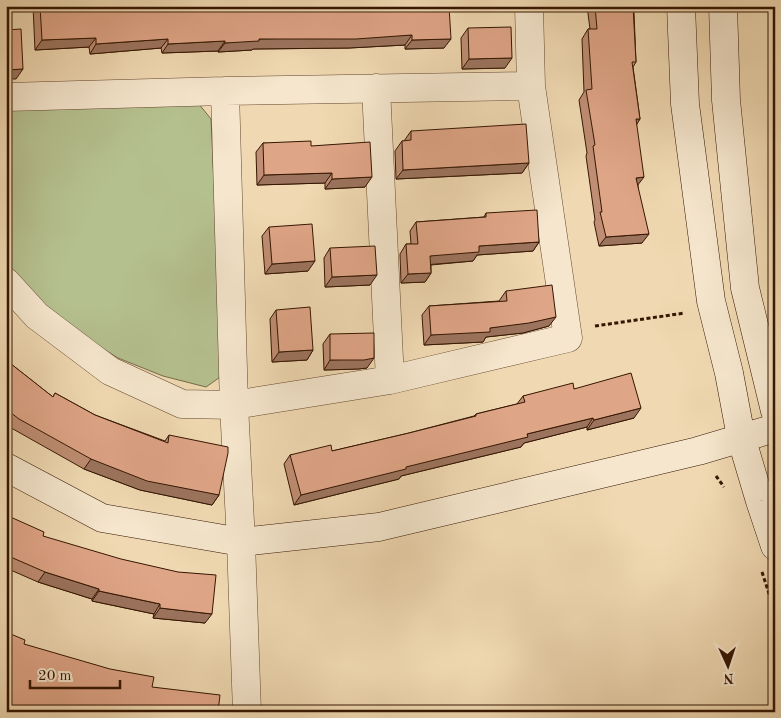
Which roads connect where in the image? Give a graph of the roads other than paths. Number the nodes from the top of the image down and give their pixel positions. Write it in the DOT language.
graph roads {
  1 [pos="529,6"];
  2 [pos="681,6"];
  3 [pos="722,6"];
  4 [pos="531,86"];
  5 [pos="376,88"];
  6 [pos="225,91"];
  7 [pos="6,97"];
  8 [pos="6,282"];
  9 [pos="390,380"];
  10 [pos="234,405"];
  11 [pos="775,411"];
  12 [pos="775,428"];
  13 [pos="741,437"];
  14 [pos="6,466"];
  15 [pos="241,542"];
  16 [pos="775,546"];
  17 [pos="247,712"];
  1 -- 4 [label="street"];
  2 -- 13 [label="street"];
  3 -- 11 [label="street"];
  4 -- 5 [label="street"];
  4 -- 9 [label="street"];
  5 -- 6 [label="street"];
  5 -- 9 [label="street"];
  6 -- 7 [label="street"];
  6 -- 10 [label="street"];
  8 -- 10 [label="street"];
  9 -- 10 [label="street"];
  10 -- 15 [label="street"];
  12 -- 13 [label="street"];
  13 -- 15 [label="street"];
  13 -- 16 [label="street"];
  14 -- 15 [label="street"];
  15 -- 17 [label="street"];
}
